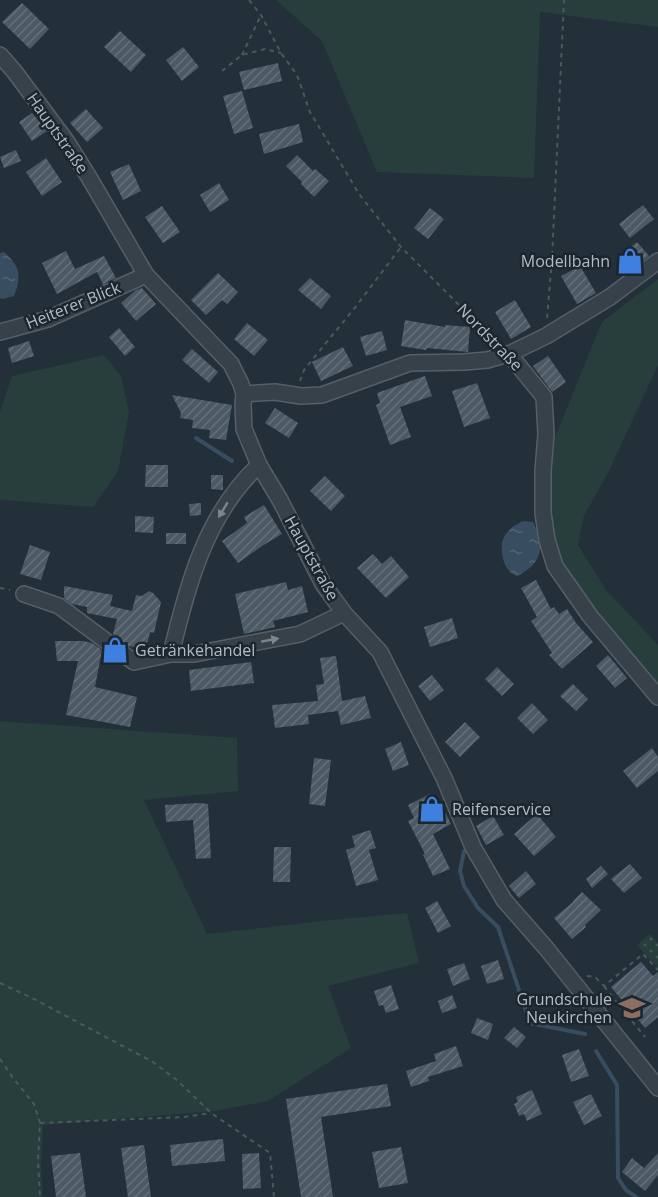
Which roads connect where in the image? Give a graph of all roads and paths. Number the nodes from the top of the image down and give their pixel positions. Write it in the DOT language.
graph roads {
  1 [pos="249,0"];
  2 [pos="564,0"];
  3 [pos="261,15"];
  4 [pos="281,53"];
  5 [pos="0,55"];
  6 [pos="242,55"];
  7 [pos="222,71"];
  8 [pos="401,247"];
  9 [pos="658,261"];
  10 [pos="146,275"];
  11 [pos="0,332"];
  12 [pos="546,336"];
  13 [pos="508,354"];
  14 [pos="244,394"];
  15 [pos="296,395"];
  16 [pos="259,465"];
  17 [pos="24,594"];
  18 [pos="345,614"];
  19 [pos="171,654"];
  20 [pos="658,697"];
  21 [pos="658,970"];
  22 [pos="589,975"];
  23 [pos="0,983"];
  24 [pos="604,986"];
  25 [pos="623,1001"];
  26 [pos="618,1005"];
  27 [pos="645,1037"];
  28 [pos="0,1059"];
  29 [pos="658,1088"];
  30 [pos="211,1113"];
  31 [pos="40,1123"];
  32 [pos="40,1197"];
  33 [pos="274,1197"];
  1 -- 3 [label="path, Nordstraße"];
  2 -- 12 [label="path"];
  3 -- 4 [label="path, Nordstraße"];
  3 -- 6 [label="path"];
  4 -- 6 [label="path"];
  4 -- 8 [label="path, Nordstraße"];
  5 -- 10 [label="street, Hauptstraße"];
  6 -- 7 [label="path"];
  8 -- 13 [label="path, Nordstraße"];
  8 -- 15 [label="path"];
  9 -- 12 [label="street"];
  10 -- 11 [label="street, Heiterer Blick"];
  10 -- 14 [label="street, Hauptstraße"];
  12 -- 13 [label="street"];
  13 -- 15 [label="street"];
  13 -- 20 [label="street, Nordstraße"];
  14 -- 15 [label="street"];
  14 -- 16 [label="street, Hauptstraße"];
  16 -- 18 [label="street, Hauptstraße"];
  16 -- 19 [label="street, one-way"];
  17 -- 19 [label="street"];
  19 -- 18 [label="street, one-way"];
  18 -- 29 [label="street, Hauptstraße"];
  21 -- 24 [label="path"];
  22 -- 24 [label="path"];
  23 -- 30 [label="path"];
  24 -- 26 [label="path"];
  25 -- 26 [label="path"];
  26 -- 27 [label="path"];
  28 -- 31 [label="path"];
  30 -- 31 [label="path"];
  30 -- 33 [label="path"];
  31 -- 32 [label="path"];
}
